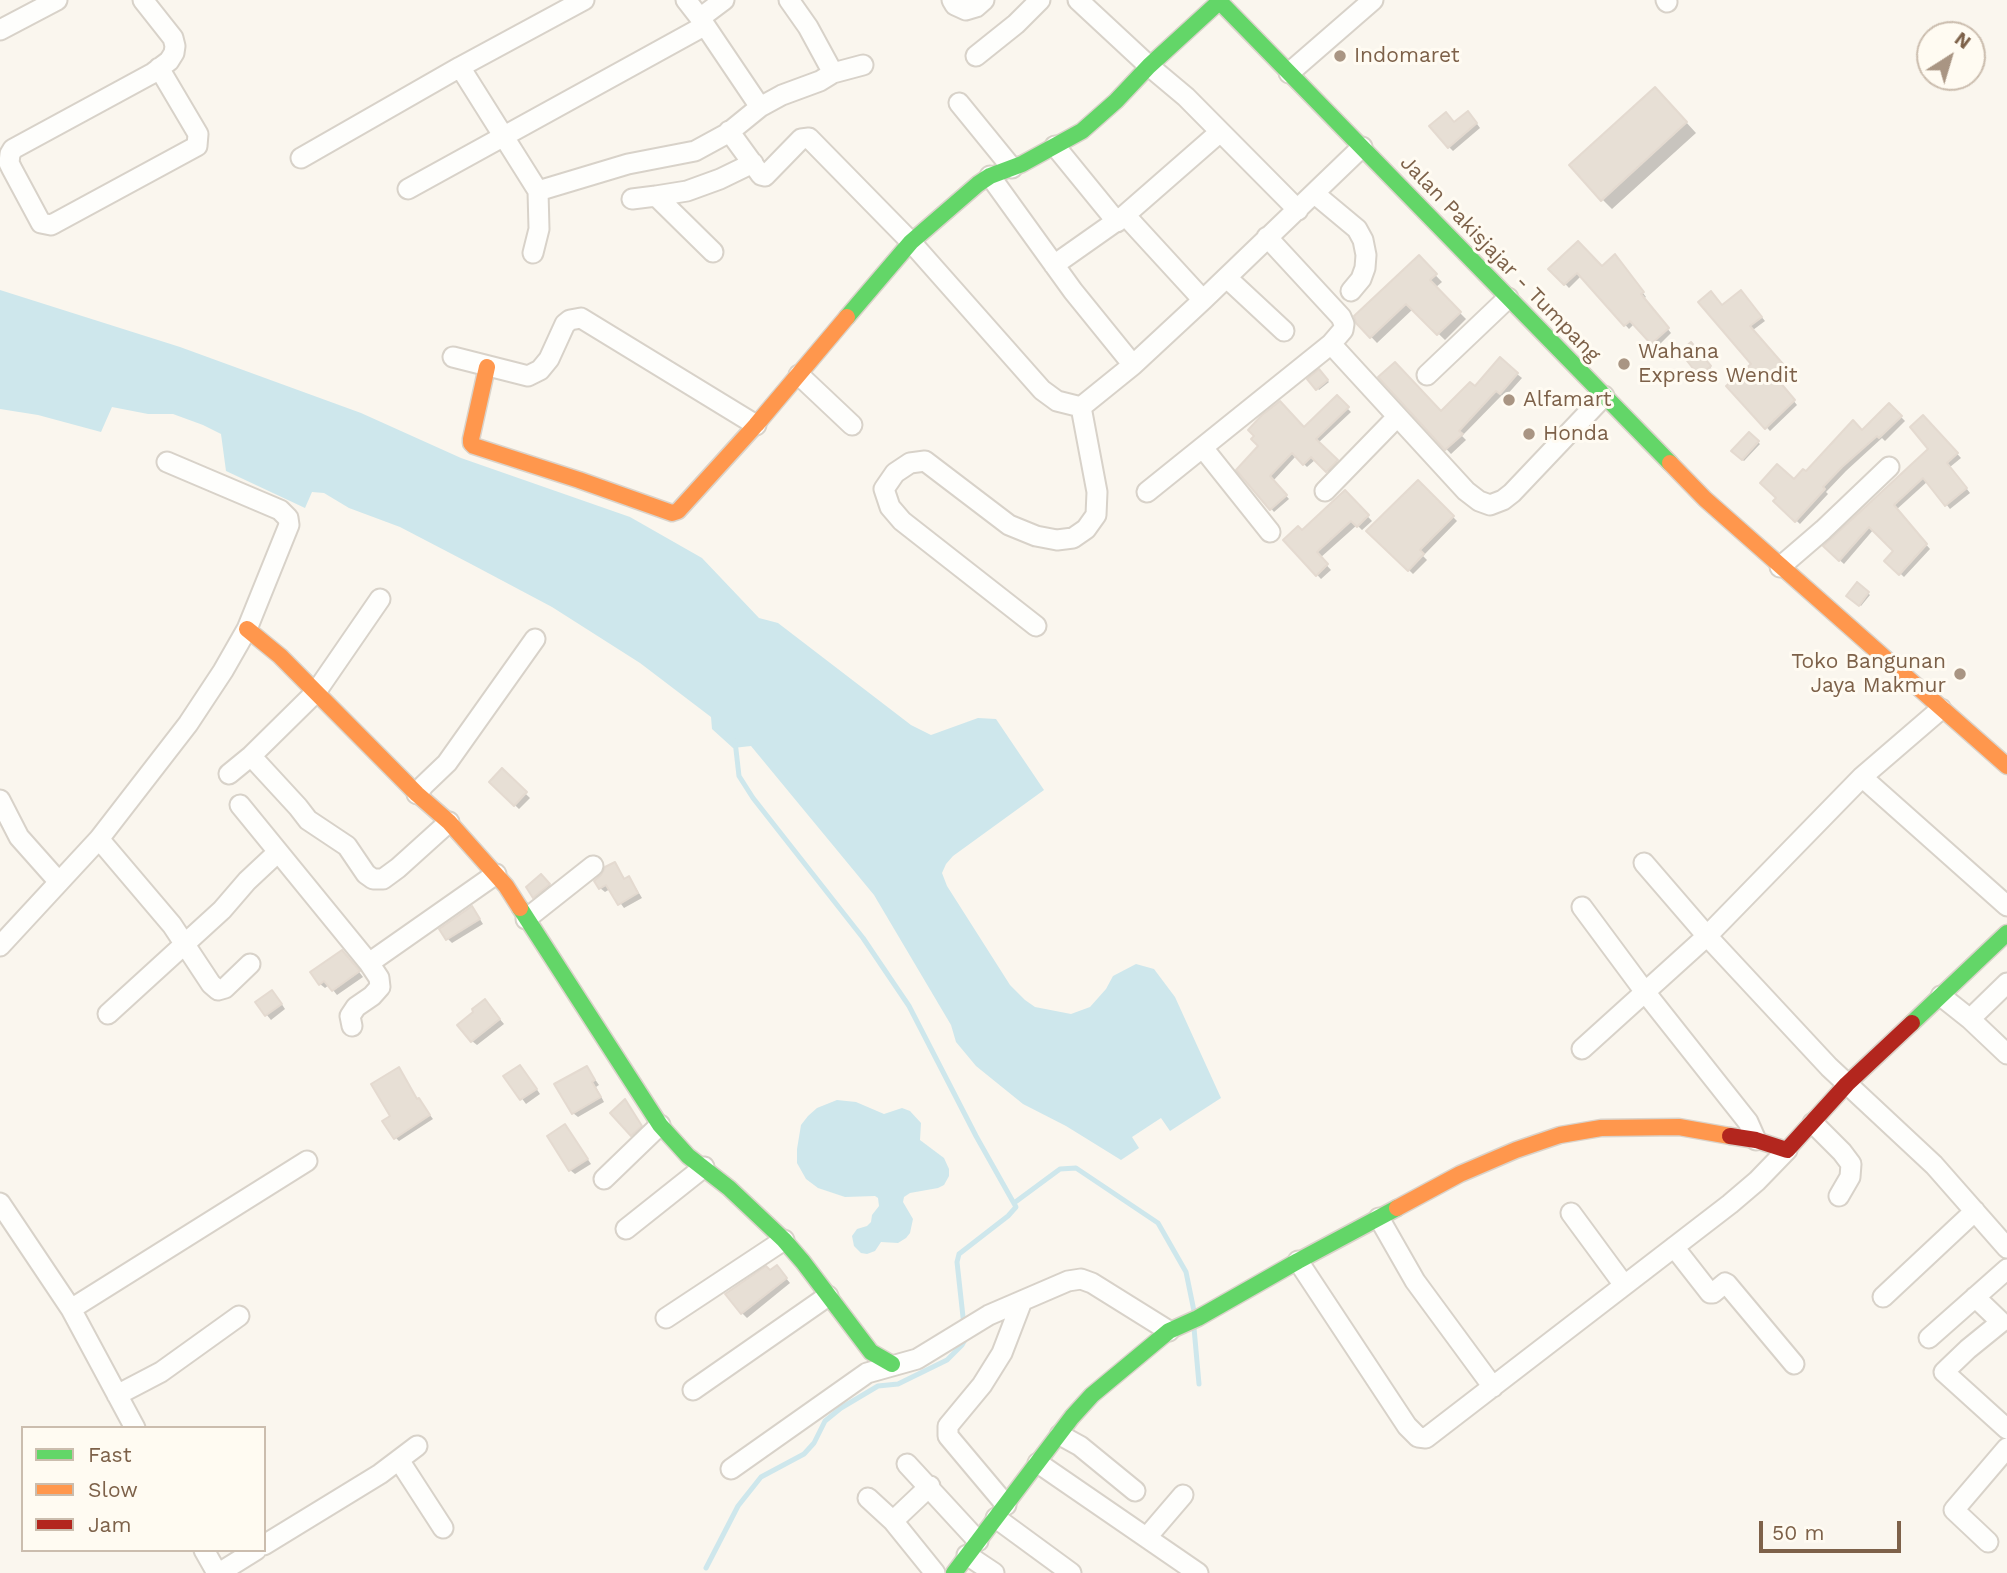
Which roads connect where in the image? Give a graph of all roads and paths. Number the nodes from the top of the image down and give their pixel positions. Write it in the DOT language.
graph roads {
  1 [pos="57,0"];
  2 [pos="143,0"];
  3 [pos="584,0"];
  4 [pos="686,0"];
  5 [pos="724,0"];
  6 [pos="789,0"];
  7 [pos="952,0"];
  8 [pos="984,0"];
  9 [pos="1041,0"];
  10 [pos="1078,0"];
  11 [pos="1373,0"];
  12 [pos="1219,1"];
  13 [pos="702,22"];
  14 [pos="0,30"];
  15 [pos="976,55"];
  16 [pos="863,65"];
  17 [pos="1149,66"];
  18 [pos="460,67"];
  19 [pos="159,68"];
  20 [pos="833,73"];
  21 [pos="1289,73"];
  22 [pos="959,103"];
  23 [pos="760,107"];
  24 [pos="729,131"];
  25 [pos="1220,132"];
  26 [pos="505,136"];
  27 [pos="1055,146"];
  28 [pos="1362,147"];
  29 [pos="301,158"];
  30 [pos="753,163"];
  31 [pos="1012,168"];
  32 [pos="990,176"];
  33 [pos="408,189"];
  34 [pos="538,191"];
  35 [pos="1315,194"];
  36 [pos="656,196"];
  37 [pos="632,199"];
  38 [pos="1298,210"];
  39 [pos="1121,218"];
  40 [pos="1267,237"];
  41 [pos="911,242"];
  42 [pos="713,251"];
  43 [pos="533,253"];
  44 [pos="1054,265"];
  45 [pos="1227,278"];
  46 [pos="1351,291"];
  47 [pos="1508,298"];
  48 [pos="1203,300"];
  49 [pos="1284,331"];
  50 [pos="1331,344"];
  51 [pos="453,357"];
  52 [pos="1133,365"];
  53 [pos="487,367"];
  54 [pos="799,375"];
  55 [pos="1427,375"];
  56 [pos="1604,396"];
  57 [pos="1081,407"];
  58 [pos="1397,417"];
  59 [pos="756,425"];
  60 [pos="852,425"];
  61 [pos="1203,448"];
  62 [pos="167,462"];
  63 [pos="1889,467"];
  64 [pos="1325,491"];
  65 [pos="1147,492"];
  66 [pos="1269,531"];
  67 [pos="1780,567"];
  68 [pos="380,600"];
  69 [pos="1035,626"];
  70 [pos="247,629"];
  71 [pos="535,639"];
  72 [pos="316,691"];
  73 [pos="1941,709"];
  74 [pos="251,757"];
  75 [pos="2007,766"];
  76 [pos="229,774"];
  77 [pos="1863,777"];
  78 [pos="417,793"];
  79 [pos="0,800"];
  80 [pos="240,804"];
  81 [pos="449,821"];
  82 [pos="99,839"];
  83 [pos="278,852"];
  84 [pos="1644,863"];
  85 [pos="593,866"];
  86 [pos="496,874"];
  87 [pos="60,882"];
  88 [pos="2007,906"];
  89 [pos="1582,907"];
  90 [pos="526,919"];
  91 [pos="2007,933"];
  92 [pos="1707,936"];
  93 [pos="184,943"];
  94 [pos="0,946"];
  95 [pos="369,963"];
  96 [pos="250,964"];
  97 [pos="2007,983"];
  98 [pos="1645,992"];
  99 [pos="1941,996"];
  100 [pos="108,1014"];
  101 [pos="1970,1019"];
  102 [pos="352,1026"];
  103 [pos="1582,1049"];
  104 [pos="2007,1054"];
  105 [pos="1847,1084"];
  106 [pos="1812,1123"];
  107 [pos="660,1125"];
  108 [pos="1756,1140"];
  109 [pos="1787,1150"];
  110 [pos="307,1161"];
  111 [pos="704,1167"];
  112 [pos="604,1180"];
  113 [pos="1839,1196"];
  114 [pos="0,1203"];
  115 [pos="1975,1211"];
  116 [pos="1571,1213"];
  117 [pos="1379,1218"];
  118 [pos="626,1229"];
  119 [pos="784,1240"];
  120 [pos="1674,1247"];
  121 [pos="2007,1248"];
  122 [pos="1298,1261"];
  123 [pos="2007,1269"];
  124 [pos="1624,1285"];
  125 [pos="828,1296"];
  126 [pos="1883,1297"];
  127 [pos="1975,1297"];
  128 [pos="1022,1301"];
  129 [pos="71,1309"];
  130 [pos="239,1316"];
  131 [pos="666,1318"];
  132 [pos="1169,1331"];
  133 [pos="1929,1338"];
  134 [pos="892,1364"];
  135 [pos="1794,1364"];
  136 [pos="1493,1387"];
  137 [pos="693,1390"];
  138 [pos="117,1395"];
  139 [pos="134,1426"];
  140 [pos="2007,1429"];
  141 [pos="1060,1435"];
  142 [pos="416,1446"];
  143 [pos="2007,1448"];
  144 [pos="398,1460"];
  145 [pos="1038,1463"];
  146 [pos="907,1464"];
  147 [pos="731,1469"];
  148 [pos="930,1486"];
  149 [pos="1135,1491"];
  150 [pos="1183,1496"];
  151 [pos="868,1498"];
  152 [pos="1001,1511"];
  153 [pos="892,1521"];
  154 [pos="443,1528"];
  155 [pos="1147,1537"];
  156 [pos="1989,1542"];
  157 [pos="266,1544"];
  158 [pos="973,1548"];
  159 [pos="205,1552"];
  160 [pos="253,1552"];
  161 [pos="218,1573"];
  162 [pos="936,1573"];
  163 [pos="954,1573"];
  164 [pos="993,1573"];
  165 [pos="1071,1573"];
  166 [pos="1198,1573"];
  1 -- 14 [label="street"];
  2 -- 19 [label="street"];
  3 -- 18 [label="street"];
  4 -- 13 [label="street"];
  5 -- 13 [label="street"];
  6 -- 20 [label="street"];
  7 -- 8 [label="street"];
  9 -- 15 [label="street"];
  10 -- 17 [label="street"];
  11 -- 21 [label="street"];
  12 -- 17 [label="street"];
  12 -- 21 [label="street, Jalan Pakisjajar - Tumpang"];
  13 -- 23 [label="street"];
  13 -- 26 [label="street"];
  16 -- 20 [label="street"];
  17 -- 25 [label="street"];
  17 -- 27 [label="street"];
  18 -- 26 [label="street"];
  18 -- 29 [label="street"];
  19 -- 19 [label="street"];
  20 -- 23 [label="street"];
  21 -- 28 [label="street, Jalan Pakisjajar - Tumpang"];
  22 -- 31 [label="street"];
  23 -- 24 [label="street"];
  24 -- 30 [label="street"];
  24 -- 34 [label="street"];
  25 -- 38 [label="street"];
  25 -- 39 [label="street"];
  26 -- 33 [label="street"];
  26 -- 34 [label="street"];
  27 -- 31 [label="street"];
  27 -- 39 [label="street"];
  28 -- 35 [label="street"];
  28 -- 47 [label="street, Jalan Pakisjajar - Tumpang"];
  30 -- 36 [label="street"];
  30 -- 41 [label="street"];
  31 -- 32 [label="street"];
  32 -- 41 [label="street"];
  32 -- 44 [label="street"];
  34 -- 43 [label="street"];
  35 -- 38 [label="street"];
  35 -- 46 [label="street"];
  36 -- 37 [label="street"];
  36 -- 42 [label="street"];
  38 -- 40 [label="street"];
  39 -- 44 [label="street"];
  39 -- 48 [label="street"];
  40 -- 45 [label="street"];
  40 -- 50 [label="street"];
  41 -- 54 [label="street"];
  41 -- 57 [label="street"];
  44 -- 52 [label="street"];
  45 -- 48 [label="street"];
  45 -- 49 [label="street"];
  47 -- 55 [label="street"];
  47 -- 56 [label="street, Jalan Pakisjajar - Tumpang"];
  48 -- 52 [label="street"];
  50 -- 58 [label="street"];
  50 -- 61 [label="street"];
  51 -- 53 [label="street"];
  52 -- 57 [label="street"];
  53 -- 59 [label="street"];
  53 -- 59 [label="street"];
  54 -- 59 [label="street"];
  54 -- 60 [label="street"];
  56 -- 58 [label="street"];
  56 -- 67 [label="street, Jalan Pakisjajar - Tumpang"];
  57 -- 69 [label="street"];
  58 -- 64 [label="street"];
  61 -- 65 [label="street"];
  61 -- 66 [label="street"];
  62 -- 70 [label="street"];
  63 -- 67 [label="street"];
  67 -- 73 [label="street, Jalan Pakisjajar - Tumpang"];
  68 -- 72 [label="street"];
  70 -- 72 [label="street"];
  70 -- 82 [label="street"];
  71 -- 78 [label="street"];
  72 -- 74 [label="street"];
  72 -- 78 [label="street"];
  73 -- 75 [label="street, Jalan Pakisjajar - Tumpang"];
  73 -- 77 [label="street"];
  74 -- 76 [label="street"];
  74 -- 81 [label="street"];
  77 -- 88 [label="street"];
  77 -- 92 [label="street"];
  78 -- 81 [label="street"];
  79 -- 87 [label="street"];
  80 -- 83 [label="street"];
  81 -- 86 [label="street"];
  82 -- 87 [label="street"];
  82 -- 93 [label="street"];
  83 -- 93 [label="street"];
  83 -- 95 [label="street"];
  84 -- 92 [label="street"];
  85 -- 90 [label="street"];
  86 -- 90 [label="street"];
  86 -- 95 [label="street"];
  87 -- 94 [label="street"];
  89 -- 98 [label="street"];
  90 -- 107 [label="street"];
  91 -- 99 [label="street"];
  92 -- 98 [label="street"];
  92 -- 105 [label="street"];
  93 -- 96 [label="street"];
  93 -- 100 [label="street"];
  95 -- 102 [label="street"];
  97 -- 101 [label="street"];
  98 -- 103 [label="street"];
  98 -- 108 [label="street"];
  99 -- 101 [label="street"];
  99 -- 105 [label="street"];
  101 -- 104 [label="street"];
  105 -- 106 [label="street"];
  105 -- 115 [label="street"];
  106 -- 109 [label="street"];
  106 -- 113 [label="street"];
  107 -- 111 [label="street"];
  107 -- 112 [label="street"];
  108 -- 109 [label="street"];
  108 -- 117 [label="street"];
  109 -- 120 [label="street"];
  110 -- 129 [label="street"];
  111 -- 118 [label="street"];
  111 -- 119 [label="street"];
  114 -- 129 [label="street"];
  115 -- 121 [label="street"];
  115 -- 126 [label="street"];
  116 -- 124 [label="street"];
  117 -- 122 [label="street"];
  117 -- 136 [label="street"];
  119 -- 125 [label="street"];
  119 -- 131 [label="street"];
  120 -- 124 [label="street"];
  120 -- 135 [label="street"];
  122 -- 132 [label="street"];
  122 -- 136 [label="street"];
  123 -- 127 [label="street"];
  124 -- 136 [label="street"];
  125 -- 134 [label="street"];
  125 -- 137 [label="street"];
  127 -- 133 [label="street"];
  127 -- 140 [label="street"];
  128 -- 132 [label="street"];
  128 -- 134 [label="street"];
  128 -- 152 [label="street"];
  129 -- 138 [label="street"];
  130 -- 138 [label="street"];
  132 -- 141 [label="street"];
  134 -- 147 [label="street"];
  138 -- 139 [label="street"];
  141 -- 145 [label="street"];
  141 -- 149 [label="street"];
  142 -- 144 [label="street"];
  143 -- 156 [label="street"];
  144 -- 154 [label="street"];
  144 -- 157 [label="street"];
  145 -- 152 [label="street"];
  145 -- 155 [label="street"];
  146 -- 148 [label="street"];
  148 -- 153 [label="street"];
  148 -- 158 [label="street"];
  150 -- 155 [label="street"];
  151 -- 153 [label="street"];
  152 -- 158 [label="street"];
  152 -- 165 [label="street"];
  153 -- 162 [label="street"];
  155 -- 166 [label="street"];
  158 -- 163 [label="street"];
  158 -- 164 [label="street"];
  159 -- 161 [label="street"];
  160 -- 161 [label="street"];
}
